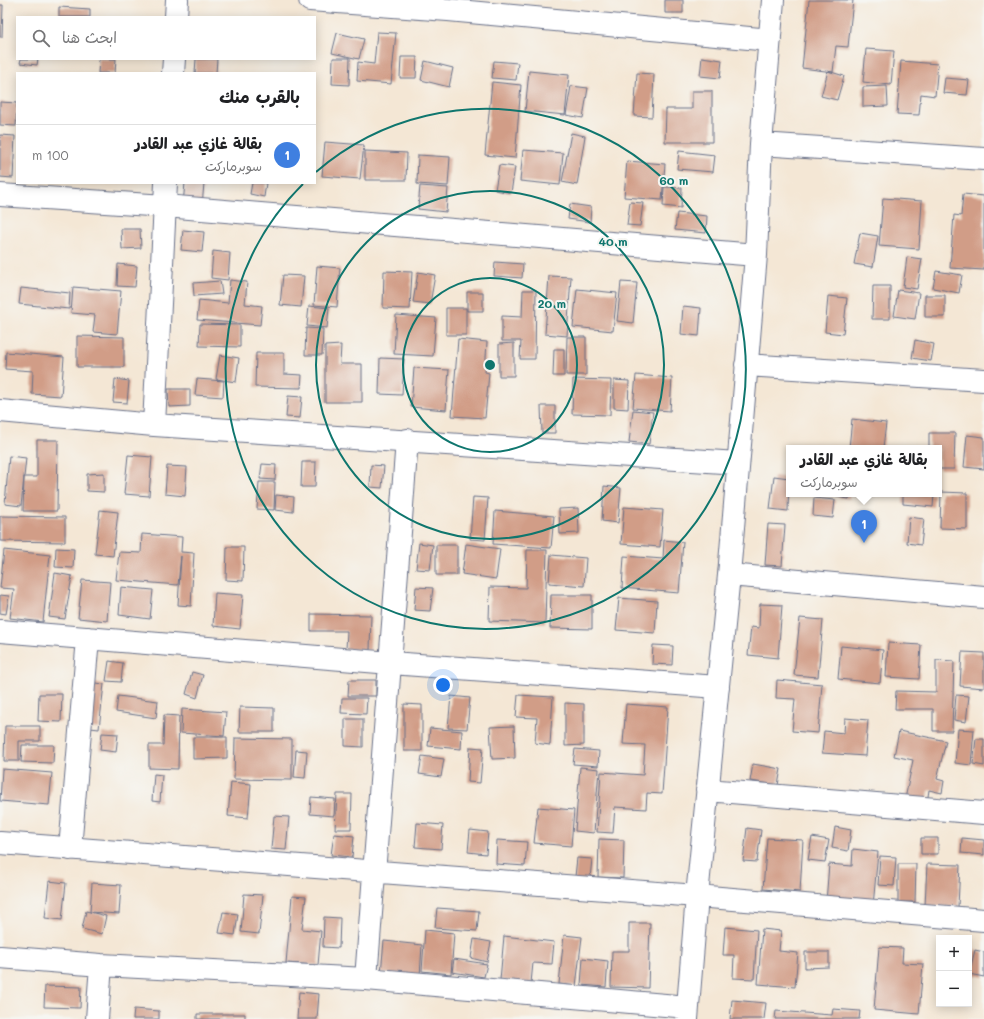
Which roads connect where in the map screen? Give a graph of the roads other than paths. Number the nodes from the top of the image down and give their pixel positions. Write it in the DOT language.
graph roads {
  1 [pos="177,0"];
  2 [pos="310,0"];
  3 [pos="773,0"];
  4 [pos="448,5"];
  5 [pos="176,16"];
  6 [pos="770,40"];
  7 [pos="174,60"];
  8 [pos="173,72"];
  9 [pos="761,144"];
  10 [pos="984,159"];
  11 [pos="166,184"];
  12 [pos="0,195"];
  13 [pos="165,206"];
  14 [pos="756,255"];
  15 [pos="746,365"];
  16 [pos="984,380"];
  17 [pos="0,411"];
  18 [pos="154,425"];
  19 [pos="407,440"];
  20 [pos="738,463"];
  21 [pos="729,576"];
  22 [pos="984,597"];
  23 [pos="0,631"];
  24 [pos="88,638"];
  25 [pos="390,663"];
  26 [pos="718,686"];
  27 [pos="707,790"];
  28 [pos="984,813"];
  29 [pos="0,843"];
  30 [pos="70,849"];
  31 [pos="375,872"];
  32 [pos="697,896"];
  33 [pos="984,920"];
  34 [pos="0,957"];
  35 [pos="101,965"];
  36 [pos="366,979"];
  37 [pos="687,1013"];
  38 [pos="97,1019"];
  1 -- 5 [label="street"];
  2 -- 4 [label="street"];
  3 -- 6 [label="street"];
  4 -- 6 [label="street"];
  6 -- 9 [label="street"];
  7 -- 8 [label="street"];
  9 -- 10 [label="street"];
  9 -- 14 [label="street"];
  11 -- 13 [label="street"];
  12 -- 13 [label="street"];
  13 -- 14 [label="street"];
  13 -- 18 [label="street"];
  14 -- 15 [label="street"];
  15 -- 16 [label="street"];
  15 -- 20 [label="street"];
  17 -- 18 [label="street"];
  18 -- 19 [label="street"];
  19 -- 20 [label="street"];
  19 -- 25 [label="street"];
  20 -- 21 [label="street"];
  21 -- 22 [label="street"];
  21 -- 26 [label="street"];
  23 -- 24 [label="street"];
  24 -- 25 [label="street"];
  24 -- 30 [label="street"];
  25 -- 26 [label="street"];
  25 -- 31 [label="street"];
  26 -- 27 [label="street"];
  27 -- 28 [label="street"];
  27 -- 32 [label="street"];
  29 -- 30 [label="street"];
  30 -- 31 [label="street"];
  31 -- 32 [label="street"];
  31 -- 36 [label="street"];
  32 -- 33 [label="street"];
  32 -- 37 [label="street"];
  34 -- 35 [label="street"];
  35 -- 36 [label="street"];
  35 -- 38 [label="street"];
  36 -- 37 [label="street"];
}
